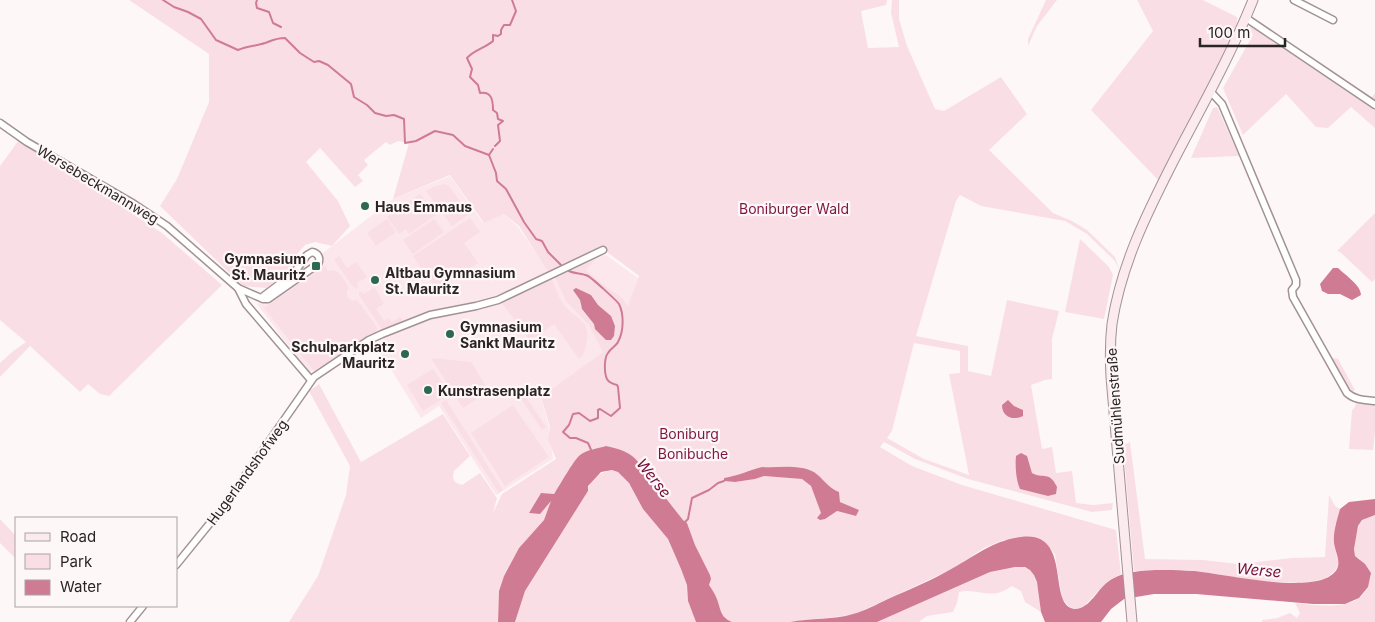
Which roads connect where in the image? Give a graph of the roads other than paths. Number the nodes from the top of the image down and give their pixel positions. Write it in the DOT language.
graph roads {
  1 [pos="1253,0"];
  2 [pos="1294,0"];
  3 [pos="1246,18"];
  4 [pos="1333,20"];
  5 [pos="1210,91"];
  6 [pos="1375,106"];
  7 [pos="0,123"];
  8 [pos="604,250"];
  9 [pos="238,288"];
  10 [pos="261,298"];
  11 [pos="312,378"];
  12 [pos="1375,401"];
  13 [pos="178,563"];
  14 [pos="142,607"];
  15 [pos="130,622"];
  16 [pos="1132,622"];
  1 -- 3 [label="street, Sudmühlenstraße"];
  2 -- 4 [label="street"];
  3 -- 5 [label="street, Sudmühlenstraße"];
  3 -- 6 [label="street"];
  5 -- 12 [label="street"];
  5 -- 16 [label="street, Sudmühlenstraße"];
  7 -- 9 [label="street, Wersebeckmannweg"];
  8 -- 11 [label="street"];
  9 -- 10 [label="street, Wersebeckmannweg"];
  9 -- 11 [label="street, Wersebeckmannweg"];
  10 -- 10 [label="street"];
  11 -- 13 [label="street, Hugerlandshofweg"];
  14 -- 15 [label="street"];
}
